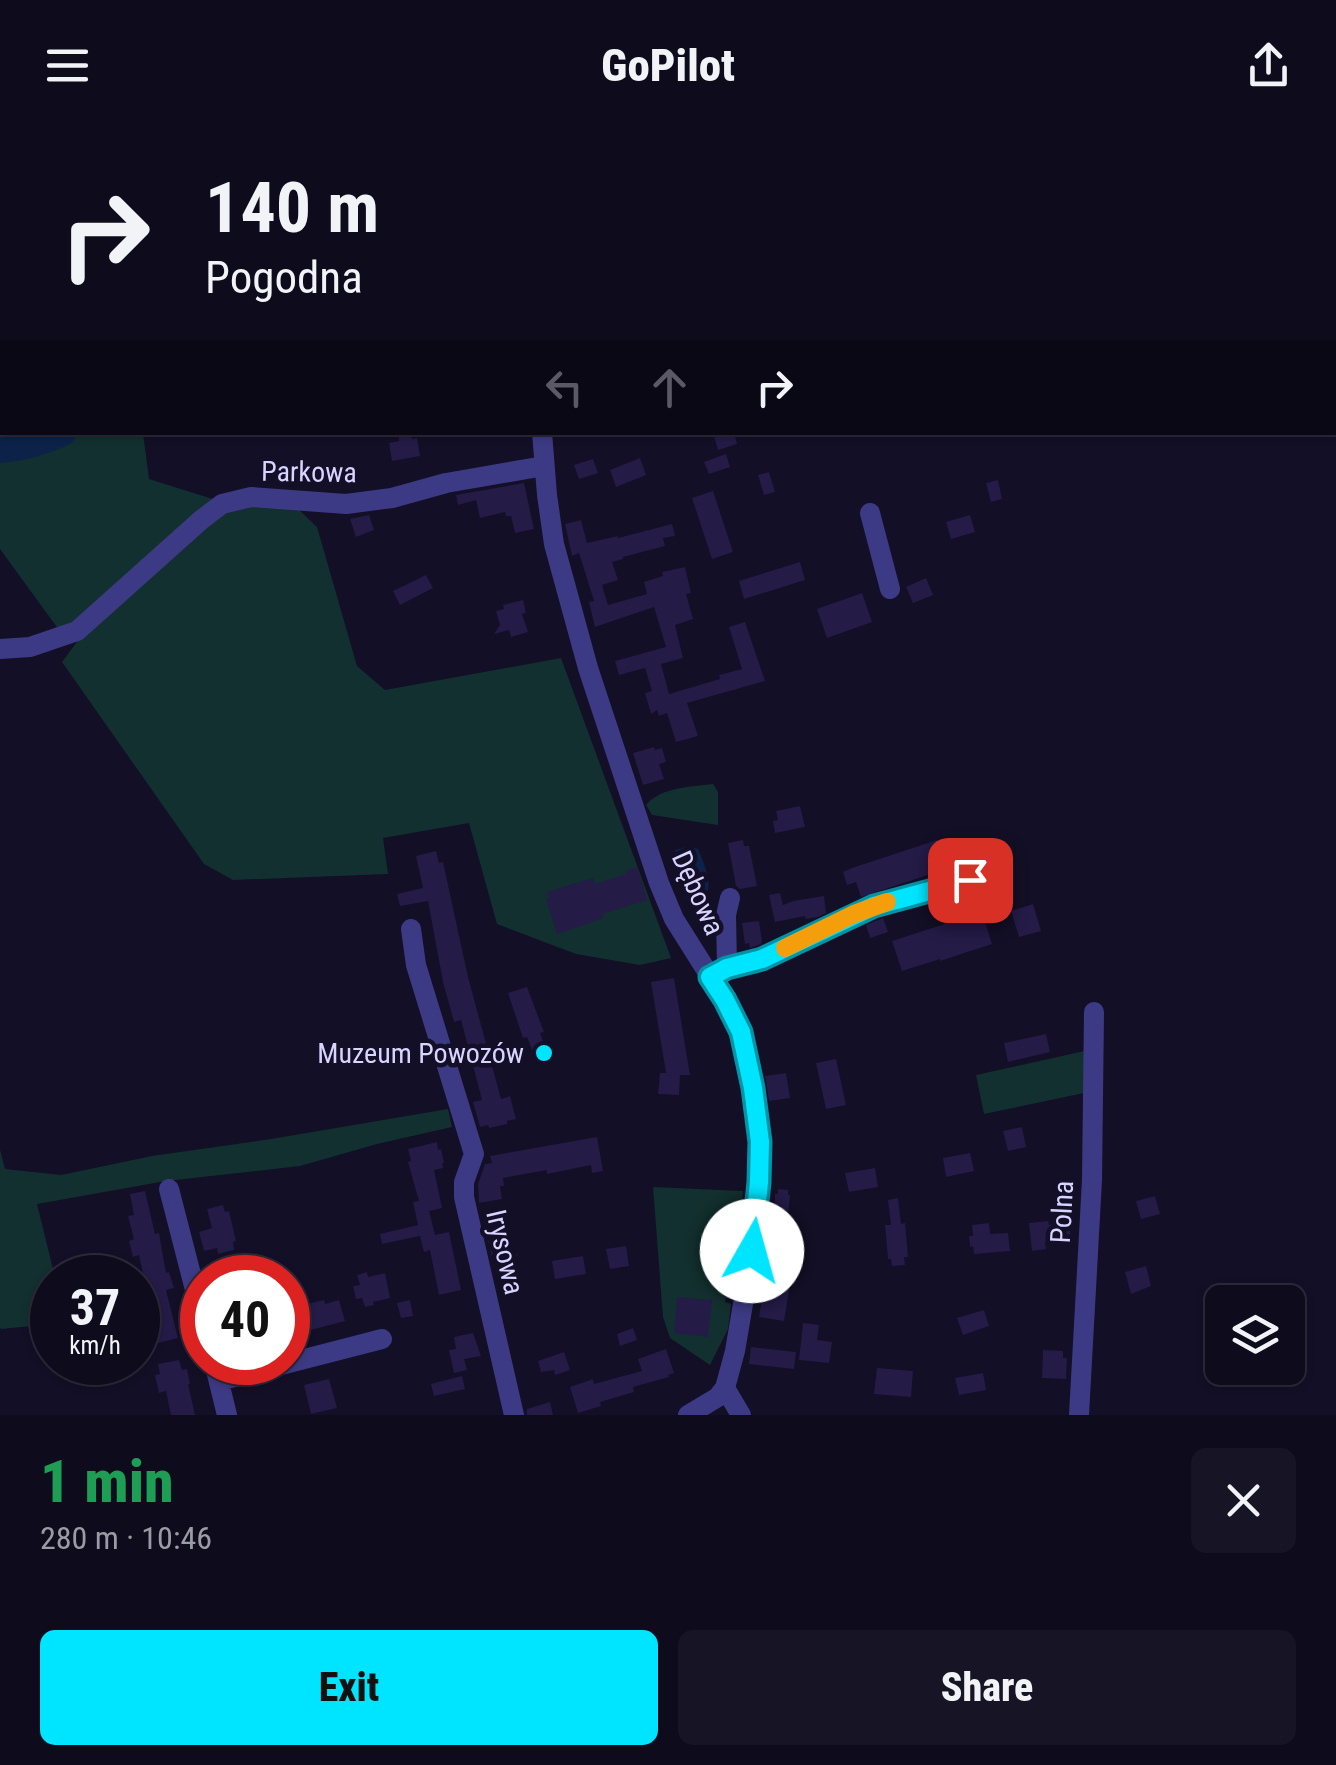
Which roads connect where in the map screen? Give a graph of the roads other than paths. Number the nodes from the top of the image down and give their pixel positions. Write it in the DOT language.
graph roads {
  1 [pos="542,435"];
  2 [pos="544,466"];
  3 [pos="870,513"];
  4 [pos="890,588"];
  5 [pos="0,649"];
  6 [pos="970,880"];
  7 [pos="730,898"];
  8 [pos="411,929"];
  9 [pos="719,972"];
  10 [pos="1094,1012"];
  11 [pos="169,1189"];
  12 [pos="186,1255"];
  13 [pos="382,1339"];
  14 [pos="310,1353"];
  15 [pos="219,1385"];
  16 [pos="725,1388"];
  17 [pos="227,1415"];
  18 [pos="514,1415"];
  19 [pos="688,1415"];
  20 [pos="741,1415"];
  21 [pos="1079,1415"];
  1 -- 2 [label="street, Dębowa"];
  2 -- 5 [label="street, Parkowa"];
  2 -- 9 [label="street, Dębowa"];
  3 -- 4 [label="street"];
  6 -- 9 [label="street"];
  7 -- 9 [label="street"];
  8 -- 18 [label="street, Irysowa"];
  9 -- 16 [label="street, Dębowa"];
  10 -- 21 [label="street, Polna"];
  11 -- 12 [label="street"];
  13 -- 14 [label="street"];
  15 -- 17 [label="street"];
  16 -- 19 [label="street"];
  16 -- 20 [label="street"];
}
